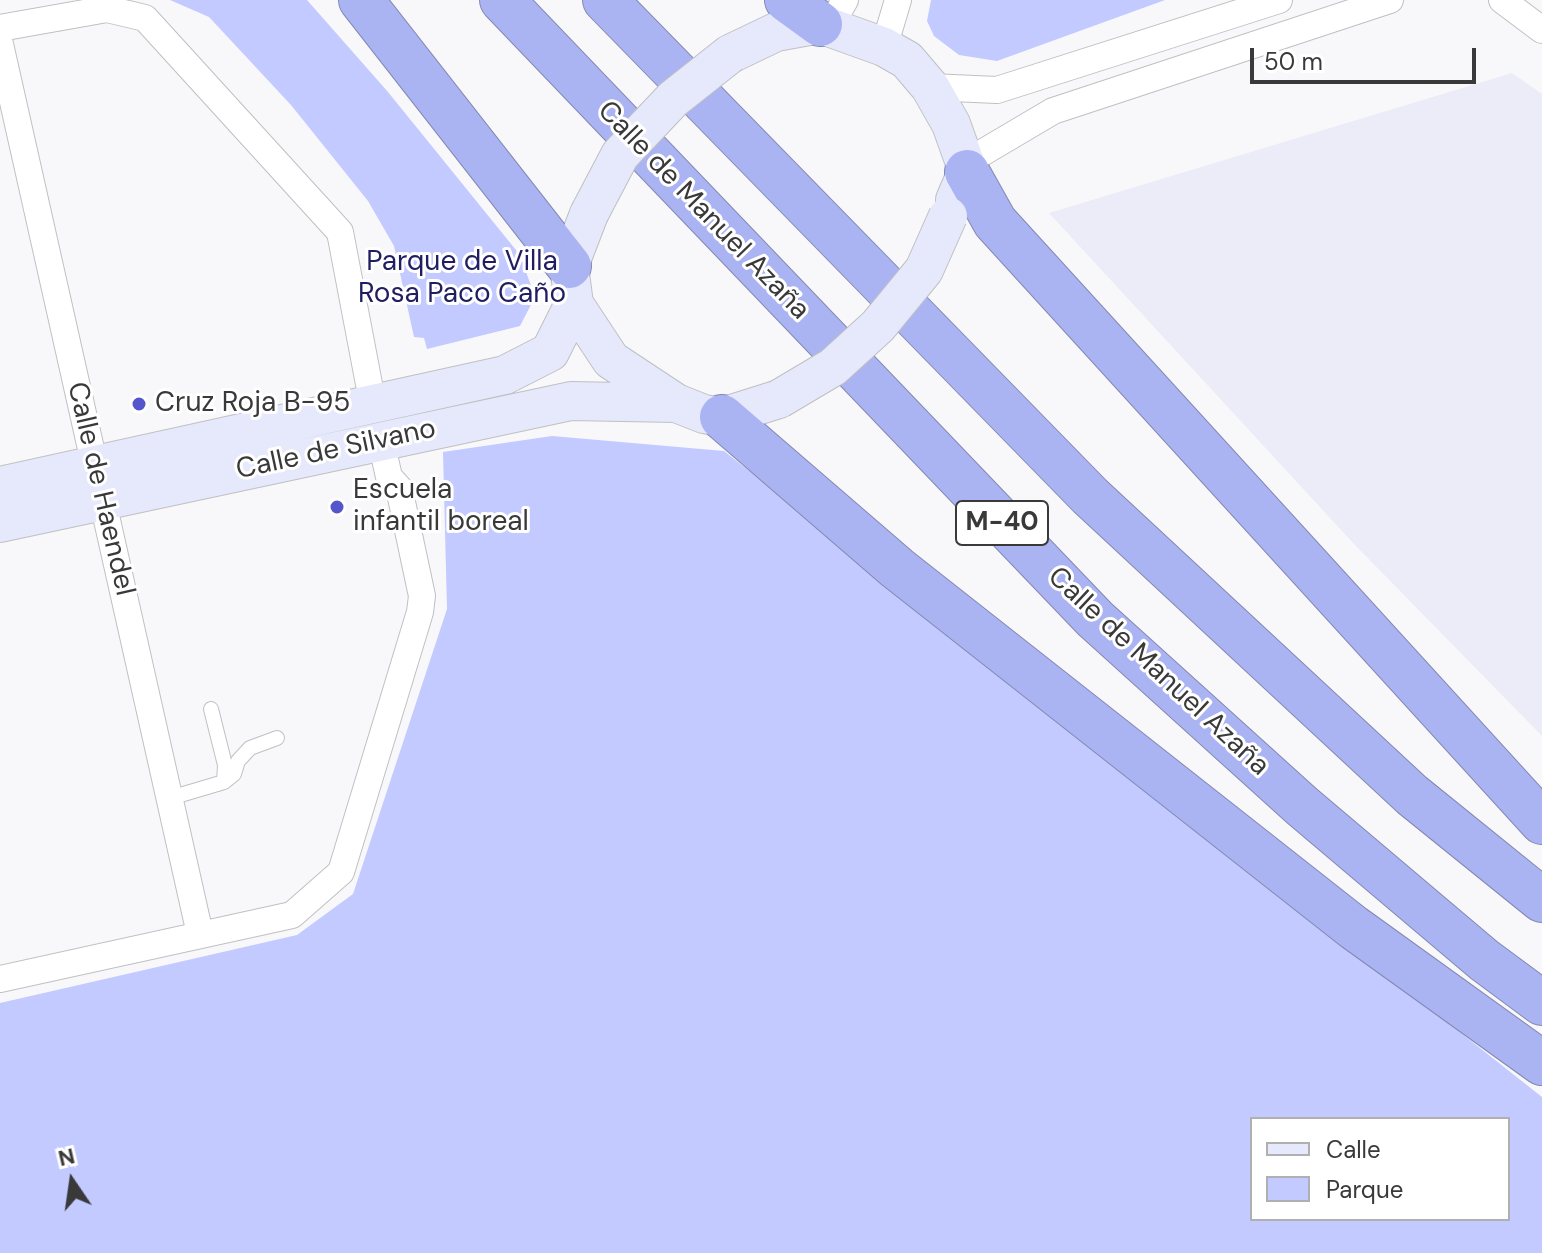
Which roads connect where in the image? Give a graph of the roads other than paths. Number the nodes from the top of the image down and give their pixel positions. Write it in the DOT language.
graph roads {
  1 [pos="361,0"];
  2 [pos="502,0"];
  3 [pos="605,0"];
  4 [pos="898,0"];
  5 [pos="1279,0"];
  6 [pos="1390,0"];
  7 [pos="1502,0"];
  8 [pos="812,16"];
  9 [pos="0,28"];
  10 [pos="1542,30"];
  11 [pos="0,44"];
  12 [pos="884,47"];
  13 [pos="930,87"];
  14 [pos="966,168"];
  15 [pos="572,285"];
  16 [pos="676,403"];
  17 [pos="722,417"];
  18 [pos="377,423"];
  19 [pos="99,483"];
  20 [pos="0,486"];
  21 [pos="0,523"];
  22 [pos="211,709"];
  23 [pos="277,738"];
  24 [pos="224,782"];
  25 [pos="170,798"];
  26 [pos="1542,822"];
  27 [pos="1542,900"];
  28 [pos="200,934"];
  29 [pos="0,979"];
  30 [pos="1542,1003"];
  31 [pos="1542,1063"];
  1 -- 15 [label="highway"];
  2 -- 30 [label="highway, Calle de Manuel Azaña / M-40"];
  3 -- 27 [label="highway, M-40"];
  4 -- 12 [label="street"];
  5 -- 13 [label="street"];
  6 -- 14 [label="street"];
  7 -- 10 [label="street"];
  8 -- 12 [label="street"];
  8 -- 15 [label="street, Calle de Silvano, bridge"];
  9 -- 18 [label="street"];
  11 -- 19 [label="street, Calle de Haendel"];
  12 -- 13 [label="street"];
  13 -- 14 [label="street"];
  14 -- 17 [label="street, bridge"];
  14 -- 26 [label="highway"];
  15 -- 16 [label="street"];
  15 -- 18 [label="street, Calle de Silvano"];
  16 -- 17 [label="street"];
  16 -- 18 [label="street, Calle de Silvano"];
  17 -- 31 [label="highway"];
  18 -- 19 [label="street, Calle de Silvano"];
  18 -- 28 [label="street"];
  19 -- 20 [label="street, Calle de Silvano"];
  19 -- 21 [label="street, Calle de Silvano"];
  19 -- 25 [label="street, Calle de Haendel"];
  22 -- 24 [label="lane"];
  23 -- 24 [label="lane"];
  24 -- 25 [label="lane"];
  25 -- 28 [label="street, Calle de Haendel"];
  28 -- 29 [label="street"];
}
